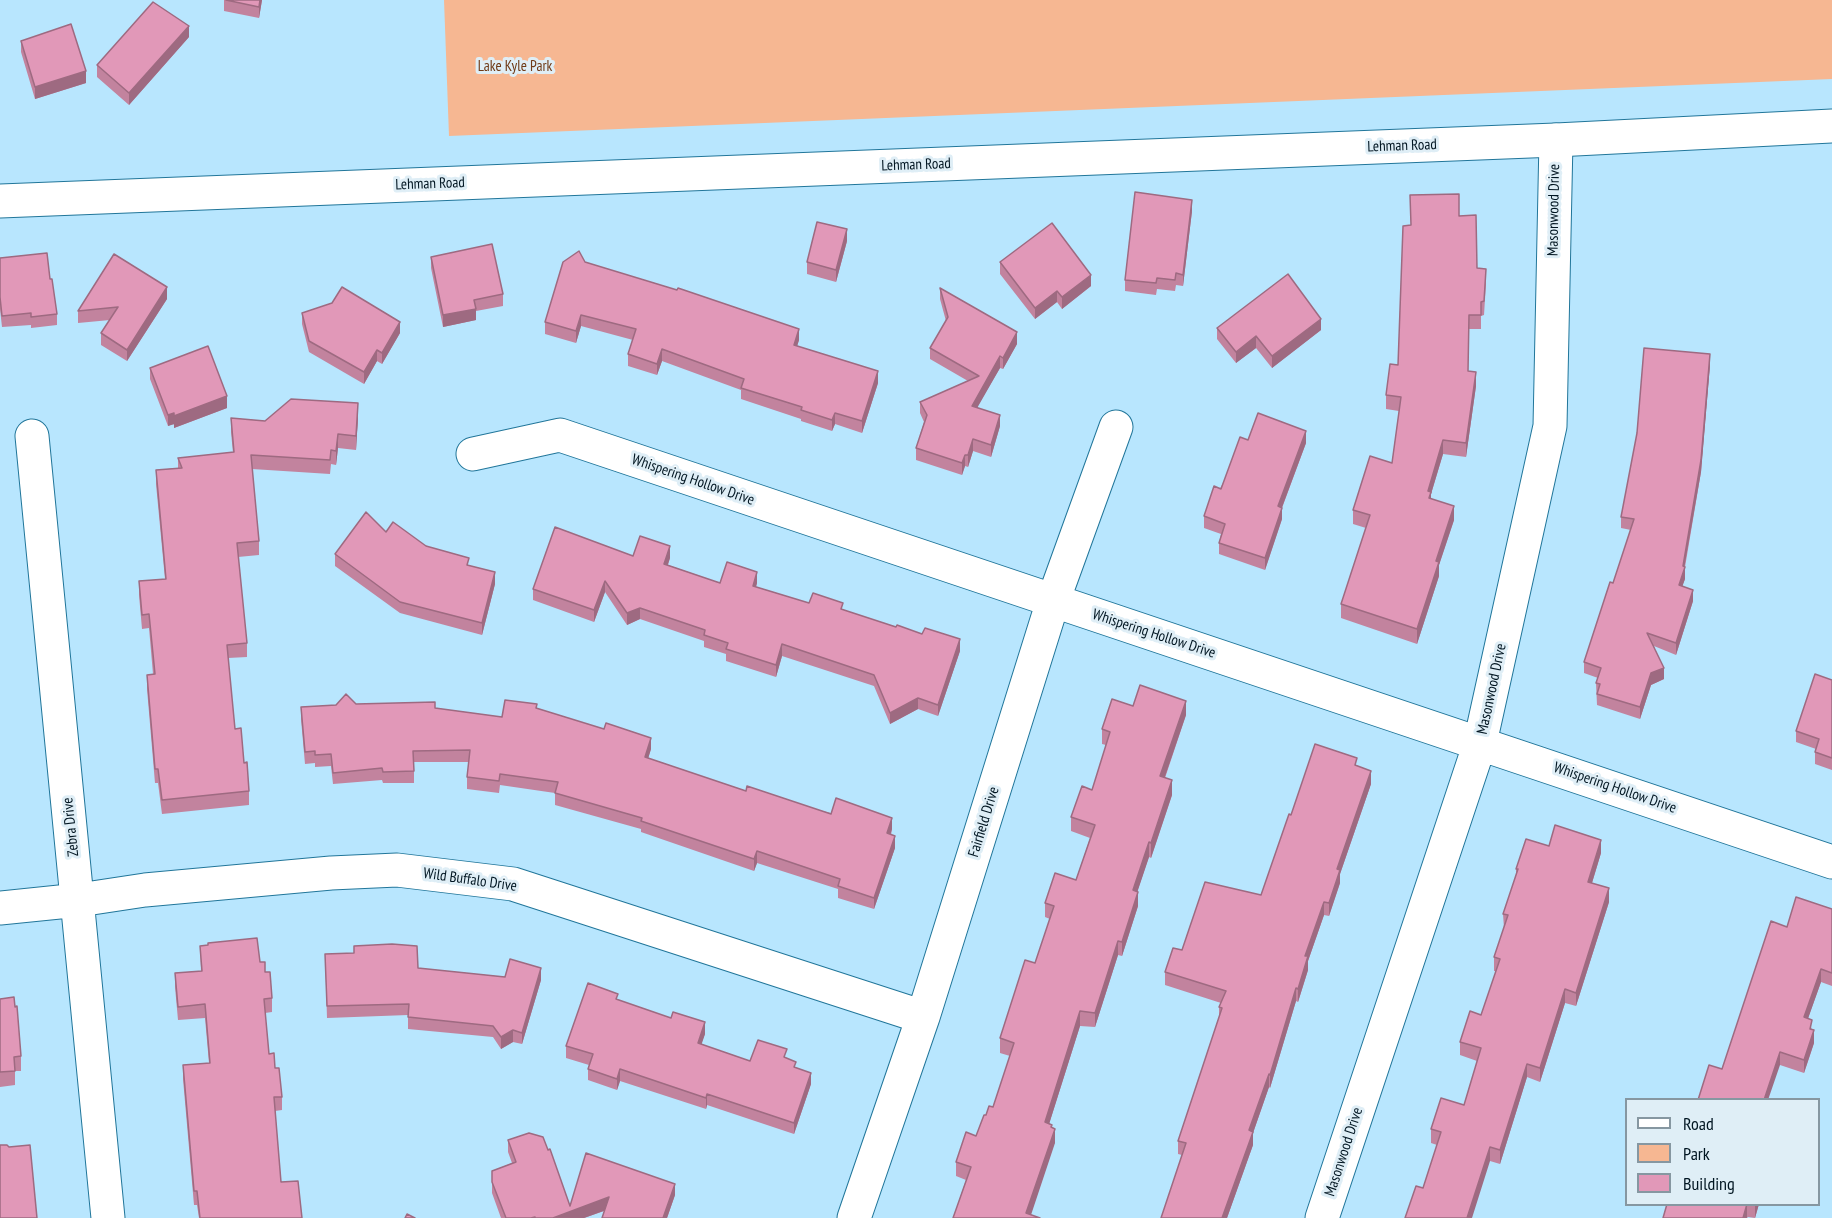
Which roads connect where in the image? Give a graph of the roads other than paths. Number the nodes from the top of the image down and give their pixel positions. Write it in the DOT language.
graph roads {
  1 [pos="1832,126"];
  2 [pos="1556,140"];
  3 [pos="0,201"];
  4 [pos="1116,427"];
  5 [pos="32,436"];
  6 [pos="473,454"];
  7 [pos="1053,601"];
  8 [pos="1480,743"];
  9 [pos="1832,862"];
  10 [pos="79,900"];
  11 [pos="0,908"];
  12 [pos="923,1017"];
  13 [pos="108,1218"];
  14 [pos="854,1218"];
  15 [pos="1323,1218"];
  1 -- 2 [label="street, Lehman Road"];
  2 -- 3 [label="street, Lehman Road"];
  2 -- 8 [label="street, Masonwood Drive"];
  4 -- 7 [label="street, Fairfield Drive"];
  5 -- 10 [label="street, Zebra Drive"];
  6 -- 7 [label="street, Whispering Hollow Drive"];
  7 -- 8 [label="street, Whispering Hollow Drive"];
  7 -- 12 [label="street, Fairfield Drive"];
  8 -- 9 [label="street, Whispering Hollow Drive"];
  8 -- 15 [label="street, Masonwood Drive"];
  10 -- 11 [label="street, Wild Buffalo Drive"];
  10 -- 12 [label="street, Wild Buffalo Drive"];
  10 -- 13 [label="street, Zebra Drive"];
  12 -- 14 [label="street, Fairfield Drive"];
}
